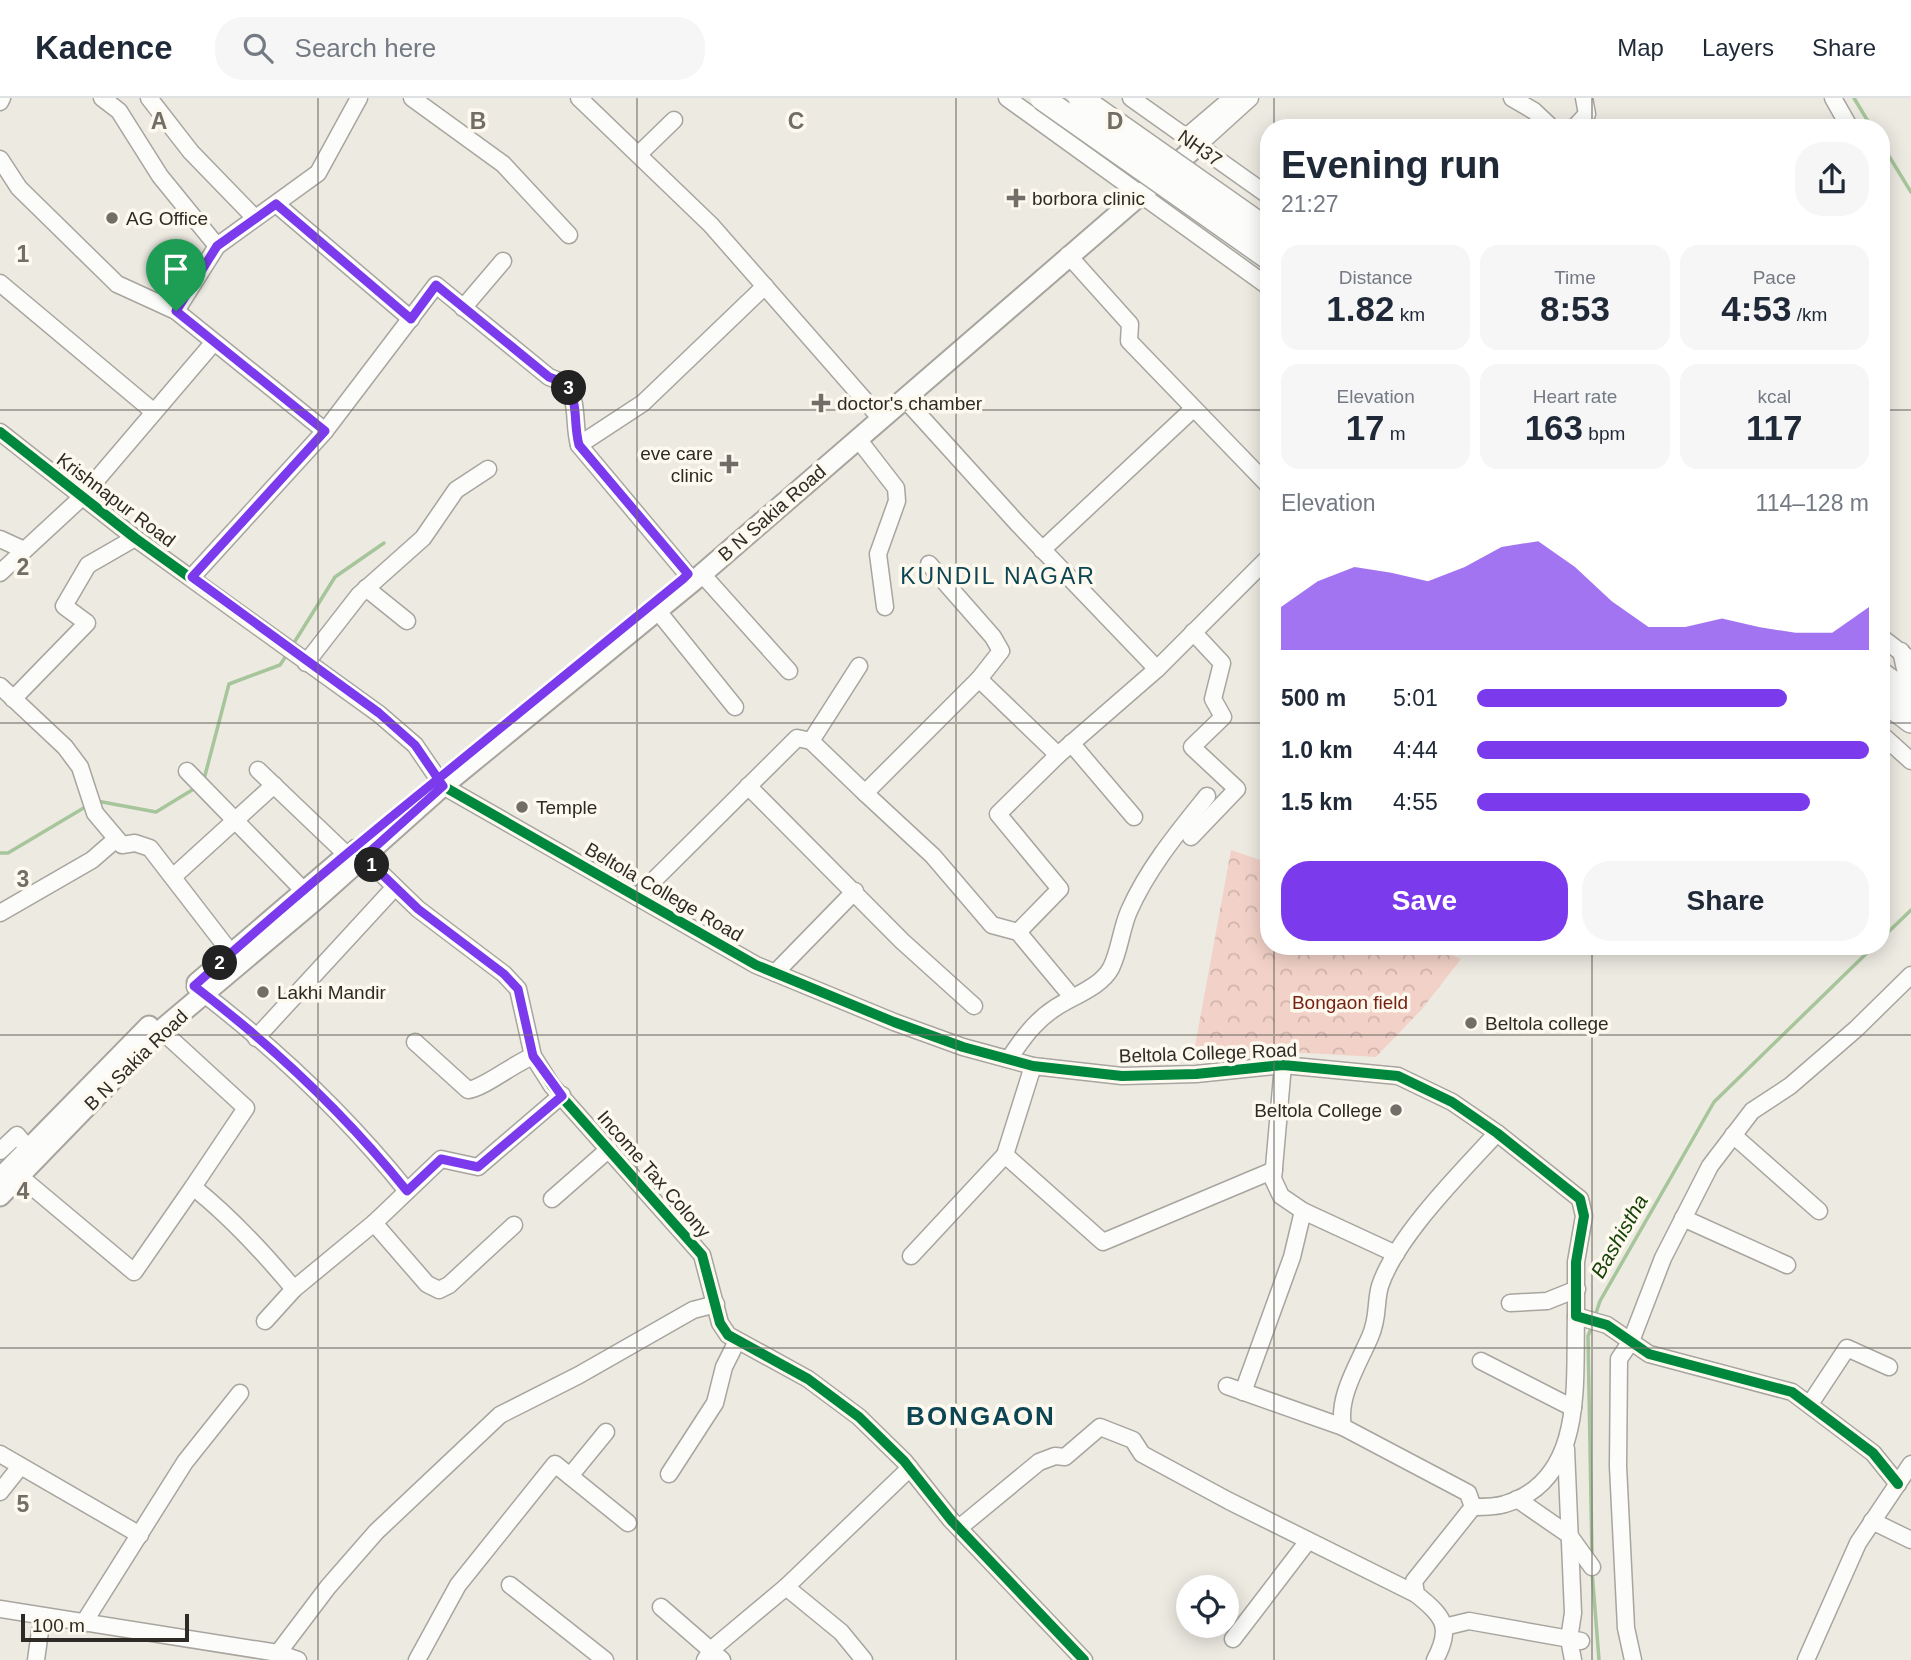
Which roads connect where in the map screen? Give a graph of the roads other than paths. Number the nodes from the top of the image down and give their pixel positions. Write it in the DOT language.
graph roads {
  1 [pos="102,98"];
  2 [pos="149,98"];
  3 [pos="359,98"];
  4 [pos="412,98"];
  5 [pos="579,98"];
  6 [pos="1007,98"];
  7 [pos="1042,98"];
  8 [pos="1080,98"];
  9 [pos="1131,98"];
  10 [pos="1232,98"];
  11 [pos="1250,98"];
  12 [pos="1512,98"];
  13 [pos="1584,98"];
  14 [pos="1833,98"];
  15 [pos="1542,119"];
  16 [pos="1582,119"];
  17 [pos="1845,119"];
  18 [pos="674,120"];
  19 [pos="1191,142"];
  20 [pos="639,154"];
  21 [pos="0,159"];
  22 [pos="1260,190"];
  23 [pos="1136,192"];
  24 [pos="276,204"];
  25 [pos="255,218"];
  26 [pos="1260,225"];
  27 [pos="569,235"];
  28 [pos="217,246"];
  29 [pos="1260,252"];
  30 [pos="1068,255"];
  31 [pos="503,261"];
  32 [pos="1260,281"];
  33 [pos="0,283"];
  34 [pos="765,286"];
  35 [pos="463,307"];
  36 [pos="176,311"];
  37 [pos="411,319"];
  38 [pos="215,342"];
  39 [pos="912,407"];
  40 [pos="1193,409"];
  41 [pos="874,411"];
  42 [pos="154,412"];
  43 [pos="325,431"];
  44 [pos="0,432"];
  45 [pos="858,439"];
  46 [pos="579,445"];
  47 [pos="488,469"];
  48 [pos="1260,477"];
  49 [pos="81,498"];
  50 [pos="135,538"];
  51 [pos="0,539"];
  52 [pos="24,550"];
  53 [pos="1042,550"];
  54 [pos="929,564"];
  55 [pos="1260,566"];
  56 [pos="0,573"];
  57 [pos="695,574"];
  58 [pos="192,577"];
  59 [pos="366,588"];
  60 [pos="885,607"];
  61 [pos="657,610"];
  62 [pos="407,621"];
  63 [pos="1193,632"];
  64 [pos="1890,643"];
  65 [pos="1906,655"];
  66 [pos="306,663"];
  67 [pos="859,666"];
  68 [pos="1157,668"];
  69 [pos="789,671"];
  70 [pos="979,679"];
  71 [pos="0,686"];
  72 [pos="13,699"];
  73 [pos="1899,704"];
  74 [pos="735,707"];
  75 [pos="811,741"];
  76 [pos="1890,742"];
  77 [pos="1071,743"];
  78 [pos="1058,755"];
  79 [pos="1911,761"];
  80 [pos="258,770"];
  81 [pos="187,771"];
  82 [pos="441,783"];
  83 [pos="274,785"];
  84 [pos="748,786"];
  85 [pos="865,793"];
  86 [pos="1207,796"];
  87 [pos="1134,817"];
  88 [pos="235,820"];
  89 [pos="1191,838"];
  90 [pos="115,840"];
  91 [pos="355,853"];
  92 [pos="174,876"];
  93 [pos="395,887"];
  94 [pos="304,891"];
  95 [pos="855,891"];
  96 [pos="638,897"];
  97 [pos="0,913"];
  98 [pos="1018,932"];
  99 [pos="231,953"];
  100 [pos="775,973"];
  101 [pos="1911,975"];
  102 [pos="199,990"];
  103 [pos="1072,997"];
  104 [pos="974,1006"];
  105 [pos="161,1030"];
  106 [pos="256,1038"];
  107 [pos="415,1042"];
  108 [pos="533,1056"];
  109 [pos="1009,1059"];
  110 [pos="1283,1065"];
  111 [pos="1033,1066"];
  112 [pos="562,1096"];
  113 [pos="1497,1133"];
  114 [pos="1733,1135"];
  115 [pos="609,1149"];
  116 [pos="1005,1155"];
  117 [pos="11,1161"];
  118 [pos="1274,1170"];
  119 [pos="193,1187"];
  120 [pos="407,1191"];
  121 [pos="0,1196"];
  122 [pos="552,1199"];
  123 [pos="1303,1210"];
  124 [pos="1819,1212"];
  125 [pos="1683,1217"];
  126 [pos="374,1223"];
  127 [pos="514,1225"];
  128 [pos="1396,1254"];
  129 [pos="911,1256"];
  130 [pos="1787,1265"];
  131 [pos="294,1289"];
  132 [pos="1577,1289"];
  133 [pos="1510,1303"];
  134 [pos="716,1304"];
  135 [pos="1581,1317"];
  136 [pos="265,1321"];
  137 [pos="737,1340"];
  138 [pos="1631,1341"];
  139 [pos="1480,1361"];
  140 [pos="1889,1367"];
  141 [pos="240,1392"];
  142 [pos="1810,1404"];
  143 [pos="1573,1408"];
  144 [pos="1343,1427"];
  145 [pos="606,1432"];
  146 [pos="1566,1449"];
  147 [pos="0,1454"];
  148 [pos="1911,1464"];
  149 [pos="19,1468"];
  150 [pos="910,1468"];
  151 [pos="669,1474"];
  152 [pos="570,1476"];
  153 [pos="1898,1483"];
  154 [pos="0,1492"];
  155 [pos="1517,1499"];
  156 [pos="1473,1507"];
  157 [pos="1872,1521"];
  158 [pos="628,1523"];
  159 [pos="959,1528"];
  160 [pos="140,1535"];
  161 [pos="1569,1535"];
  162 [pos="1911,1540"];
  163 [pos="1308,1541"];
  164 [pos="1592,1567"];
  165 [pos="510,1585"];
  166 [pos="786,1587"];
  167 [pos="1416,1594"];
  168 [pos="661,1607"];
  169 [pos="0,1609"];
  170 [pos="42,1617"];
  171 [pos="83,1624"];
  172 [pos="1444,1627"];
  173 [pos="1233,1639"];
  174 [pos="1575,1640"];
  175 [pos="278,1653"];
  176 [pos="713,1656"];
  177 [pos="1072,1656"];
  178 [pos="36,1660"];
  179 [pos="298,1660"];
  180 [pos="417,1660"];
  181 [pos="605,1660"];
  182 [pos="864,1660"];
  183 [pos="1435,1660"];
  184 [pos="1573,1660"];
  185 [pos="1633,1660"];
  186 [pos="1805,1660"];
  1 -- 28 [label="street"];
  2 -- 25 [label="street"];
  3 -- 24 [label="street"];
  4 -- 27 [label="street"];
  5 -- 20 [label="street"];
  6 -- 23 [label="street"];
  7 -- 29 [label="highway, bridge"];
  8 -- 26 [label="highway, bridge"];
  9 -- 19 [label="street, NH37"];
  10 -- 19 [label="street"];
  11 -- 19 [label="street"];
  12 -- 15 [label="street"];
  13 -- 16 [label="street"];
  14 -- 17 [label="street"];
  18 -- 20 [label="street"];
  19 -- 22 [label="street, NH37"];
  19 -- 23 [label="main road"];
  20 -- 34 [label="street"];
  21 -- 36 [label="street"];
  23 -- 30 [label="main road, B N Sakia Road"];
  23 -- 32 [label="street"];
  23 -- 41 [label="main road, B N Sakia Road"];
  24 -- 25 [label="street"];
  24 -- 37 [label="street"];
  25 -- 28 [label="street"];
  28 -- 36 [label="street"];
  30 -- 40 [label="street"];
  30 -- 45 [label="main road, B N Sakia Road"];
  31 -- 35 [label="street"];
  33 -- 42 [label="street"];
  34 -- 41 [label="street"];
  34 -- 46 [label="street"];
  35 -- 37 [label="street"];
  35 -- 46 [label="street"];
  36 -- 38 [label="street"];
  37 -- 43 [label="street"];
  38 -- 42 [label="street"];
  38 -- 43 [label="street"];
  39 -- 53 [label="street"];
  40 -- 48 [label="street"];
  40 -- 53 [label="street"];
  41 -- 57 [label="main road, B N Sakia Road"];
  42 -- 49 [label="street"];
  43 -- 58 [label="street"];
  44 -- 49 [label="street, Krishnapur Road"];
  45 -- 57 [label="main road, B N Sakia Road"];
  45 -- 60 [label="street"];
  46 -- 57 [label="street"];
  47 -- 59 [label="street"];
  49 -- 50 [label="street, Krishnapur Road"];
  49 -- 52 [label="street"];
  50 -- 58 [label="street, Krishnapur Road"];
  50 -- 72 [label="street"];
  51 -- 52 [label="street"];
  52 -- 56 [label="street"];
  53 -- 68 [label="street"];
  54 -- 70 [label="street"];
  55 -- 63 [label="street"];
  57 -- 61 [label="main road, B N Sakia Road"];
  57 -- 69 [label="street"];
  57 -- 82 [label="main road, B N Sakia Road"];
  58 -- 66 [label="street, Krishnapur Road"];
  59 -- 62 [label="street"];
  59 -- 66 [label="street"];
  61 -- 74 [label="street"];
  61 -- 82 [label="main road, B N Sakia Road"];
  63 -- 68 [label="street"];
  63 -- 89 [label="street"];
  64 -- 65 [label="street"];
  65 -- 73 [label="street"];
  66 -- 82 [label="street, Krishnapur Road"];
  67 -- 75 [label="street"];
  68 -- 77 [label="street"];
  70 -- 78 [label="street"];
  70 -- 85 [label="street"];
  71 -- 72 [label="street"];
  72 -- 90 [label="street"];
  75 -- 84 [label="street"];
  75 -- 85 [label="street"];
  76 -- 79 [label="street"];
  77 -- 78 [label="street"];
  77 -- 87 [label="street"];
  78 -- 98 [label="street"];
  80 -- 83 [label="street, Income Tax Colony"];
  81 -- 88 [label="street"];
  82 -- 91 [label="main road, B N Sakia Road"];
  82 -- 96 [label="street, Beltola College Road"];
  83 -- 88 [label="street"];
  83 -- 91 [label="street, Income Tax Colony"];
  84 -- 95 [label="street"];
  84 -- 96 [label="street"];
  85 -- 98 [label="street"];
  86 -- 103 [label="street"];
  88 -- 92 [label="street"];
  88 -- 94 [label="street"];
  90 -- 92 [label="street"];
  90 -- 97 [label="street"];
  91 -- 93 [label="street, Income Tax Colony"];
  91 -- 94 [label="main road, B N Sakia Road"];
  91 -- 102 [label="main road, B N Sakia Road"];
  92 -- 99 [label="street"];
  93 -- 106 [label="street"];
  93 -- 108 [label="street, Income Tax Colony"];
  94 -- 99 [label="main road, B N Sakia Road"];
  95 -- 100 [label="street"];
  95 -- 104 [label="street"];
  96 -- 100 [label="street, Beltola College Road"];
  98 -- 103 [label="street"];
  99 -- 102 [label="main road, B N Sakia Road"];
  100 -- 109 [label="street, Beltola College Road"];
  101 -- 114 [label="street"];
  102 -- 105 [label="main road, B N Sakia Road"];
  102 -- 106 [label="street"];
  102 -- 117 [label="main road, B N Sakia Road"];
  103 -- 109 [label="street"];
  105 -- 117 [label="main road, B N Sakia Road"];
  105 -- 119 [label="street"];
  106 -- 120 [label="street"];
  107 -- 108 [label="street"];
  108 -- 112 [label="street, Income Tax Colony"];
  109 -- 111 [label="street, Beltola College Road"];
  110 -- 111 [label="street, Beltola College Road"];
  110 -- 113 [label="street, Beltola College Road"];
  110 -- 118 [label="street"];
  111 -- 116 [label="street"];
  112 -- 115 [label="street, Income Tax Colony"];
  112 -- 120 [label="street"];
  113 -- 128 [label="street"];
  113 -- 132 [label="street, Beltola College Road"];
  114 -- 124 [label="street"];
  114 -- 125 [label="street"];
  115 -- 122 [label="street"];
  115 -- 134 [label="street, Income Tax Colony"];
  116 -- 118 [label="street"];
  116 -- 129 [label="street"];
  117 -- 119 [label="street"];
  117 -- 121 [label="main road, B N Sakia Road"];
  118 -- 123 [label="street"];
  119 -- 131 [label="street"];
  120 -- 126 [label="street"];
  123 -- 128 [label="street"];
  123 -- 144 [label="street"];
  125 -- 130 [label="street"];
  125 -- 138 [label="street"];
  126 -- 127 [label="street"];
  126 -- 131 [label="street"];
  128 -- 144 [label="street"];
  131 -- 136 [label="street"];
  132 -- 133 [label="street"];
  132 -- 135 [label="street, Beltola College Road"];
  134 -- 137 [label="street, Income Tax Colony"];
  134 -- 175 [label="street"];
  135 -- 138 [label="street"];
  135 -- 143 [label="street, Beltola College Road"];
  137 -- 150 [label="street, Income Tax Colony"];
  137 -- 151 [label="street"];
  138 -- 142 [label="street"];
  138 -- 185 [label="street"];
  139 -- 143 [label="street"];
  140 -- 142 [label="street"];
  141 -- 160 [label="street"];
  142 -- 153 [label="street"];
  143 -- 146 [label="street, Beltola College Road"];
  144 -- 156 [label="street"];
  145 -- 152 [label="street"];
  146 -- 155 [label="street"];
  146 -- 161 [label="street"];
  147 -- 149 [label="street"];
  148 -- 153 [label="street"];
  149 -- 154 [label="street"];
  149 -- 160 [label="street"];
  150 -- 159 [label="street, Income Tax Colony"];
  150 -- 166 [label="street"];
  152 -- 158 [label="street"];
  152 -- 180 [label="street"];
  153 -- 157 [label="street"];
  155 -- 156 [label="street"];
  155 -- 161 [label="street"];
  156 -- 167 [label="street"];
  157 -- 162 [label="street"];
  157 -- 186 [label="street"];
  159 -- 163 [label="street"];
  159 -- 177 [label="street, Income Tax Colony"];
  160 -- 171 [label="street"];
  161 -- 164 [label="street"];
  161 -- 174 [label="street"];
  163 -- 167 [label="street"];
  163 -- 173 [label="street"];
  165 -- 181 [label="street"];
  166 -- 176 [label="street"];
  166 -- 182 [label="street"];
  167 -- 172 [label="street"];
  168 -- 176 [label="street"];
  169 -- 170 [label="street"];
  170 -- 171 [label="street"];
  170 -- 178 [label="street"];
  171 -- 175 [label="street"];
  172 -- 174 [label="street"];
  172 -- 183 [label="street"];
  174 -- 184 [label="street"];
  175 -- 179 [label="street"];
}
